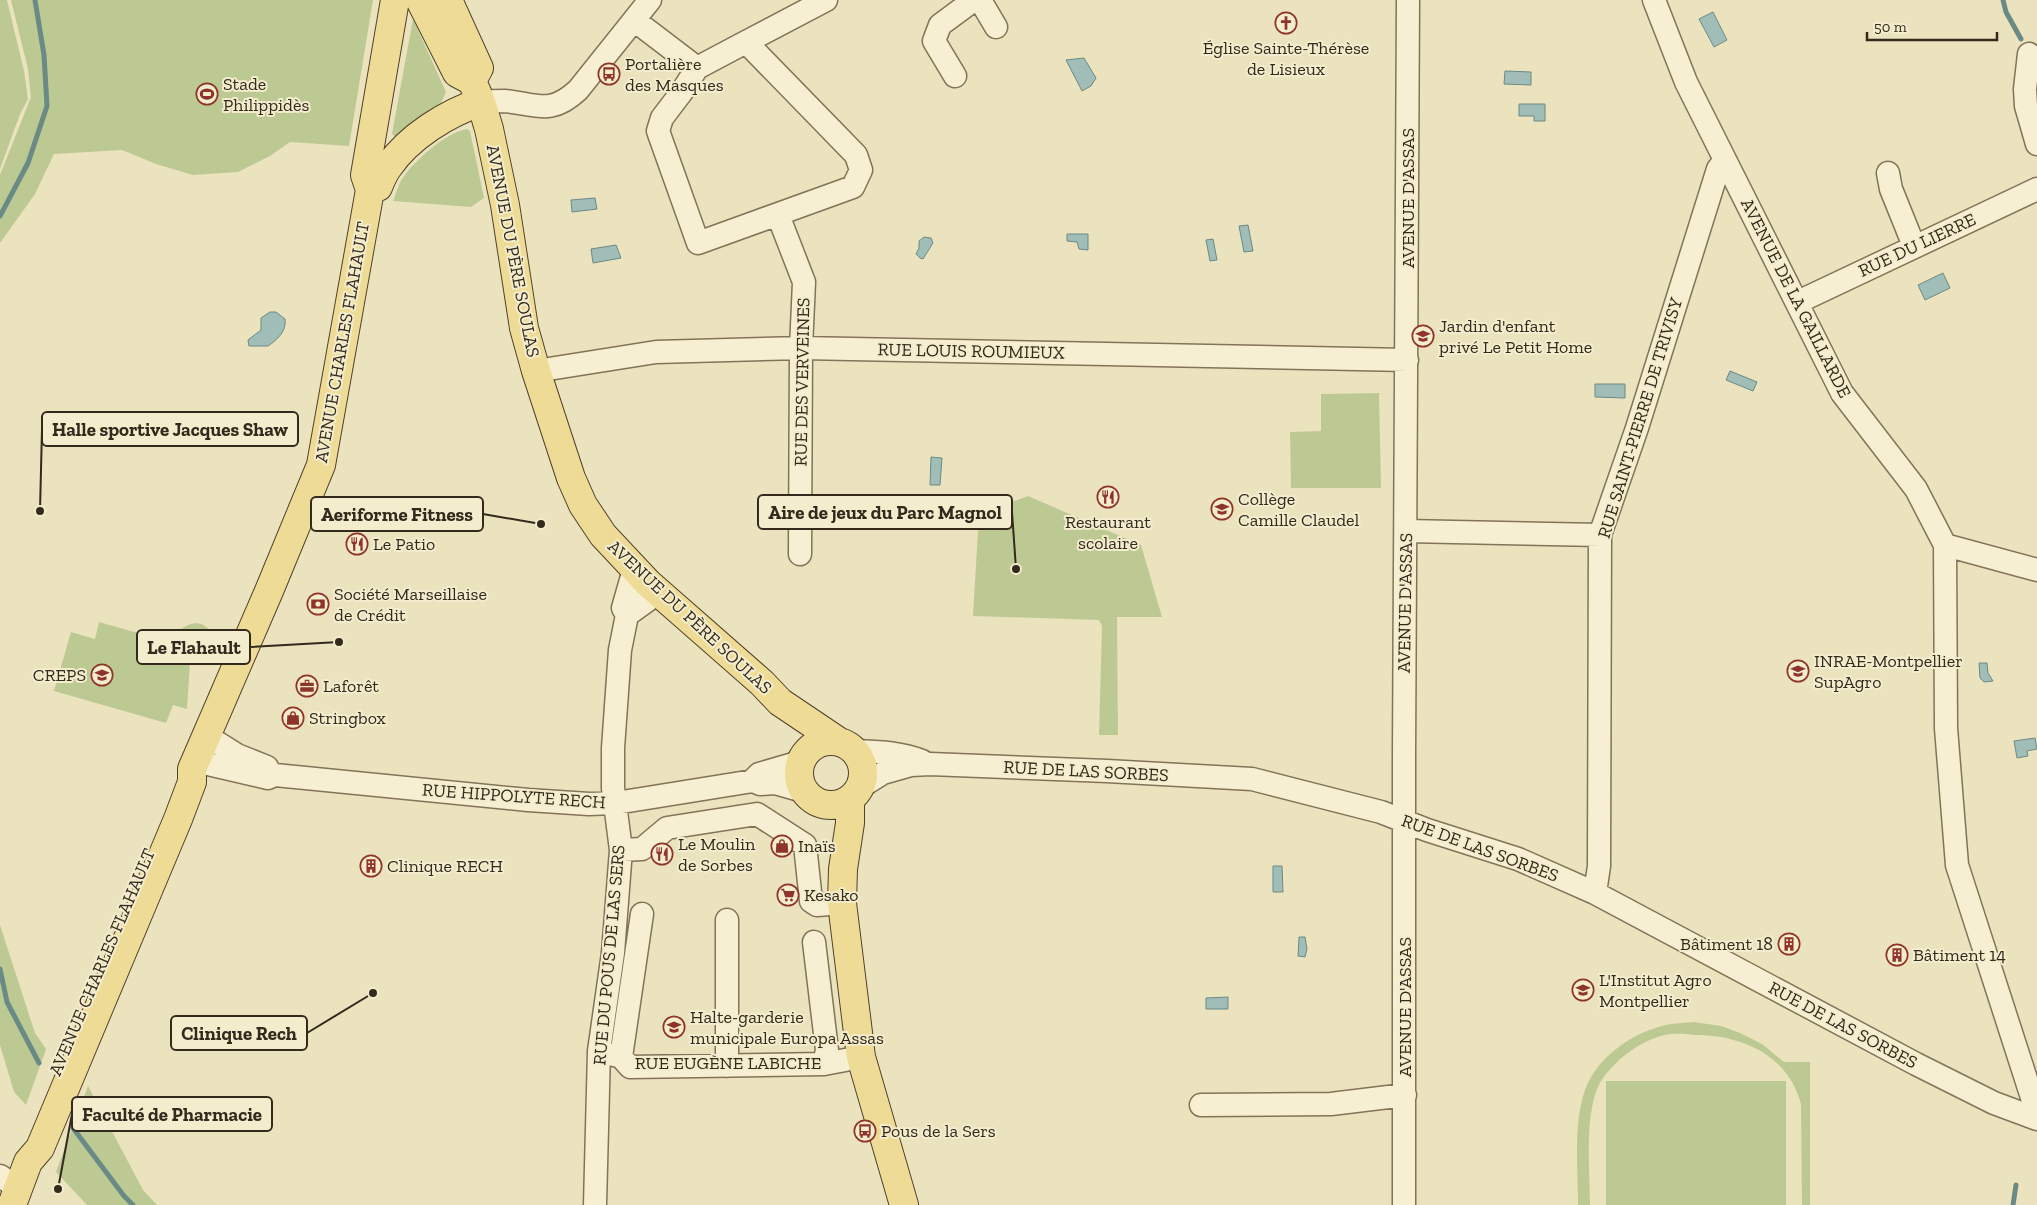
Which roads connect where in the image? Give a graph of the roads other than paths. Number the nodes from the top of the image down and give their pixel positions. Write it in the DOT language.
graph roads {
  1 [pos="395,0"];
  2 [pos="420,0"];
  3 [pos="448,0"];
  4 [pos="650,0"];
  5 [pos="826,0"];
  6 [pos="974,0"];
  7 [pos="980,0"];
  8 [pos="1408,0"];
  9 [pos="1654,0"];
  10 [pos="634,20"];
  11 [pos="996,27"];
  12 [pos="746,42"];
  13 [pos="2029,54"];
  14 [pos="697,68"];
  15 [pos="955,76"];
  16 [pos="477,91"];
  17 [pos="2037,144"];
  18 [pos="1724,160"];
  19 [pos="1888,173"];
  20 [pos="2037,189"];
  21 [pos="370,190"];
  22 [pos="778,215"];
  23 [pos="1914,246"];
  24 [pos="1798,302"];
  25 [pos="801,348"];
  26 [pos="1407,360"];
  27 [pos="536,371"];
  28 [pos="1406,531"];
  29 [pos="1600,534"];
  30 [pos="1945,545"];
  31 [pos="800,554"];
  32 [pos="2037,570"];
  33 [pos="636,571"];
  34 [pos="659,592"];
  35 [pos="627,615"];
  36 [pos="780,702"];
  37 [pos="207,736"];
  38 [pos="846,746"];
  39 [pos="801,759"];
  40 [pos="930,764"];
  41 [pos="194,765"];
  42 [pos="275,775"];
  43 [pos="752,781"];
  44 [pos="855,794"];
  45 [pos="813,798"];
  46 [pos="616,803"];
  47 [pos="1405,822"];
  48 [pos="621,850"];
  49 [pos="843,869"];
  50 [pos="1595,892"];
  51 [pos="842,903"];
  52 [pos="642,914"];
  53 [pos="727,920"];
  54 [pos="814,942"];
  55 [pos="599,1051"];
  56 [pos="621,1057"];
  57 [pos="861,1057"];
  58 [pos="824,1064"];
  59 [pos="727,1066"];
  60 [pos="1405,1095"];
  61 [pos="1201,1105"];
  62 [pos="2037,1113"];
  63 [pos="2037,1119"];
  64 [pos="10,1190"];
  65 [pos="595,1205"];
  66 [pos="904,1205"];
  67 [pos="1404,1205"];
  1 -- 21 [label="main road, AVENUE CHARLES FLAHAULT"];
  2 -- 16 [label="main road"];
  3 -- 16 [label="main road"];
  4 -- 10 [label="street"];
  5 -- 12 [label="street"];
  6 -- 15 [label="street"];
  7 -- 11 [label="street"];
  8 -- 26 [label="street, AVENUE D'ASSAS"];
  9 -- 18 [label="street, AVENUE DE LA GAILLARDE"];
  10 -- 14 [label="street"];
  10 -- 16 [label="street"];
  12 -- 14 [label="street"];
  12 -- 22 [label="street"];
  13 -- 17 [label="street"];
  14 -- 22 [label="street"];
  16 -- 21 [label="main road, AVENUE CHARLES FLAHAULT"];
  16 -- 27 [label="main road, AVENUE DU PÈRE SOULAS"];
  18 -- 24 [label="street, AVENUE DE LA GAILLARDE"];
  18 -- 29 [label="street, RUE SAINT-PIERRE DE TRIVISY"];
  19 -- 23 [label="street"];
  20 -- 23 [label="street, RUE DU LIERRE"];
  21 -- 37 [label="main road, AVENUE CHARLES FLAHAULT"];
  22 -- 25 [label="street, RUE DES VERVEINES"];
  23 -- 24 [label="street, RUE DU LIERRE"];
  24 -- 30 [label="street, AVENUE DE LA GAILLARDE"];
  25 -- 26 [label="street, RUE LOUIS ROUMIEUX"];
  25 -- 27 [label="street, RUE LOUIS ROUMIEUX"];
  25 -- 31 [label="street, RUE DES VERVEINES"];
  26 -- 28 [label="street, AVENUE D'ASSAS"];
  27 -- 33 [label="main road, AVENUE DU PÈRE SOULAS"];
  28 -- 29 [label="street"];
  28 -- 47 [label="street, AVENUE D'ASSAS"];
  29 -- 50 [label="street, RUE SAINT-PIERRE DE TRIVISY"];
  30 -- 32 [label="street"];
  30 -- 62 [label="street, AVENUE DE LA GAILLARDE"];
  33 -- 34 [label="main road, AVENUE DU PÈRE SOULAS"];
  33 -- 35 [label="street, RUE DU POUS DE LAS SERS"];
  34 -- 35 [label="street"];
  34 -- 36 [label="main road, AVENUE DU PÈRE SOULAS"];
  35 -- 46 [label="street, RUE DU POUS DE LAS SERS"];
  36 -- 38 [label="main road, AVENUE DU PÈRE SOULAS"];
  36 -- 39 [label="main road, AVENUE DU PÈRE SOULAS"];
  37 -- 41 [label="main road, AVENUE CHARLES FLAHAULT"];
  37 -- 42 [label="street, RUE HIPPOLYTE RECH"];
  38 -- 39 [label="main road"];
  38 -- 40 [label="street, RUE DE LAS SORBES"];
  38 -- 44 [label="main road"];
  39 -- 43 [label="street, RUE HIPPOLYTE RECH"];
  39 -- 45 [label="main road"];
  40 -- 44 [label="street, RUE DE LAS SORBES"];
  40 -- 47 [label="street, RUE DE LAS SORBES"];
  41 -- 42 [label="street, RUE HIPPOLYTE RECH"];
  41 -- 64 [label="main road, AVENUE CHARLES FLAHAULT"];
  42 -- 46 [label="street, RUE HIPPOLYTE RECH"];
  43 -- 45 [label="street, RUE HIPPOLYTE RECH"];
  43 -- 46 [label="street, RUE HIPPOLYTE RECH"];
  44 -- 45 [label="main road"];
  44 -- 49 [label="main road"];
  45 -- 49 [label="main road"];
  46 -- 48 [label="street, RUE DU POUS DE LAS SERS"];
  47 -- 50 [label="street, RUE DE LAS SORBES"];
  47 -- 60 [label="street, AVENUE D'ASSAS"];
  48 -- 51 [label="street"];
  48 -- 55 [label="street, RUE DU POUS DE LAS SERS"];
  49 -- 51 [label="main road"];
  50 -- 63 [label="street, RUE DE LAS SORBES"];
  51 -- 57 [label="main road"];
  52 -- 56 [label="street"];
  53 -- 59 [label="street"];
  54 -- 58 [label="street"];
  55 -- 56 [label="street, RUE EUGÈNE LABICHE"];
  55 -- 65 [label="street, RUE DU POUS DE LAS SERS"];
  56 -- 59 [label="street, RUE EUGÈNE LABICHE"];
  57 -- 58 [label="street, RUE EUGÈNE LABICHE"];
  57 -- 66 [label="main road"];
  58 -- 59 [label="street, RUE EUGÈNE LABICHE"];
  60 -- 61 [label="street"];
  60 -- 67 [label="street, AVENUE D'ASSAS"];
}
